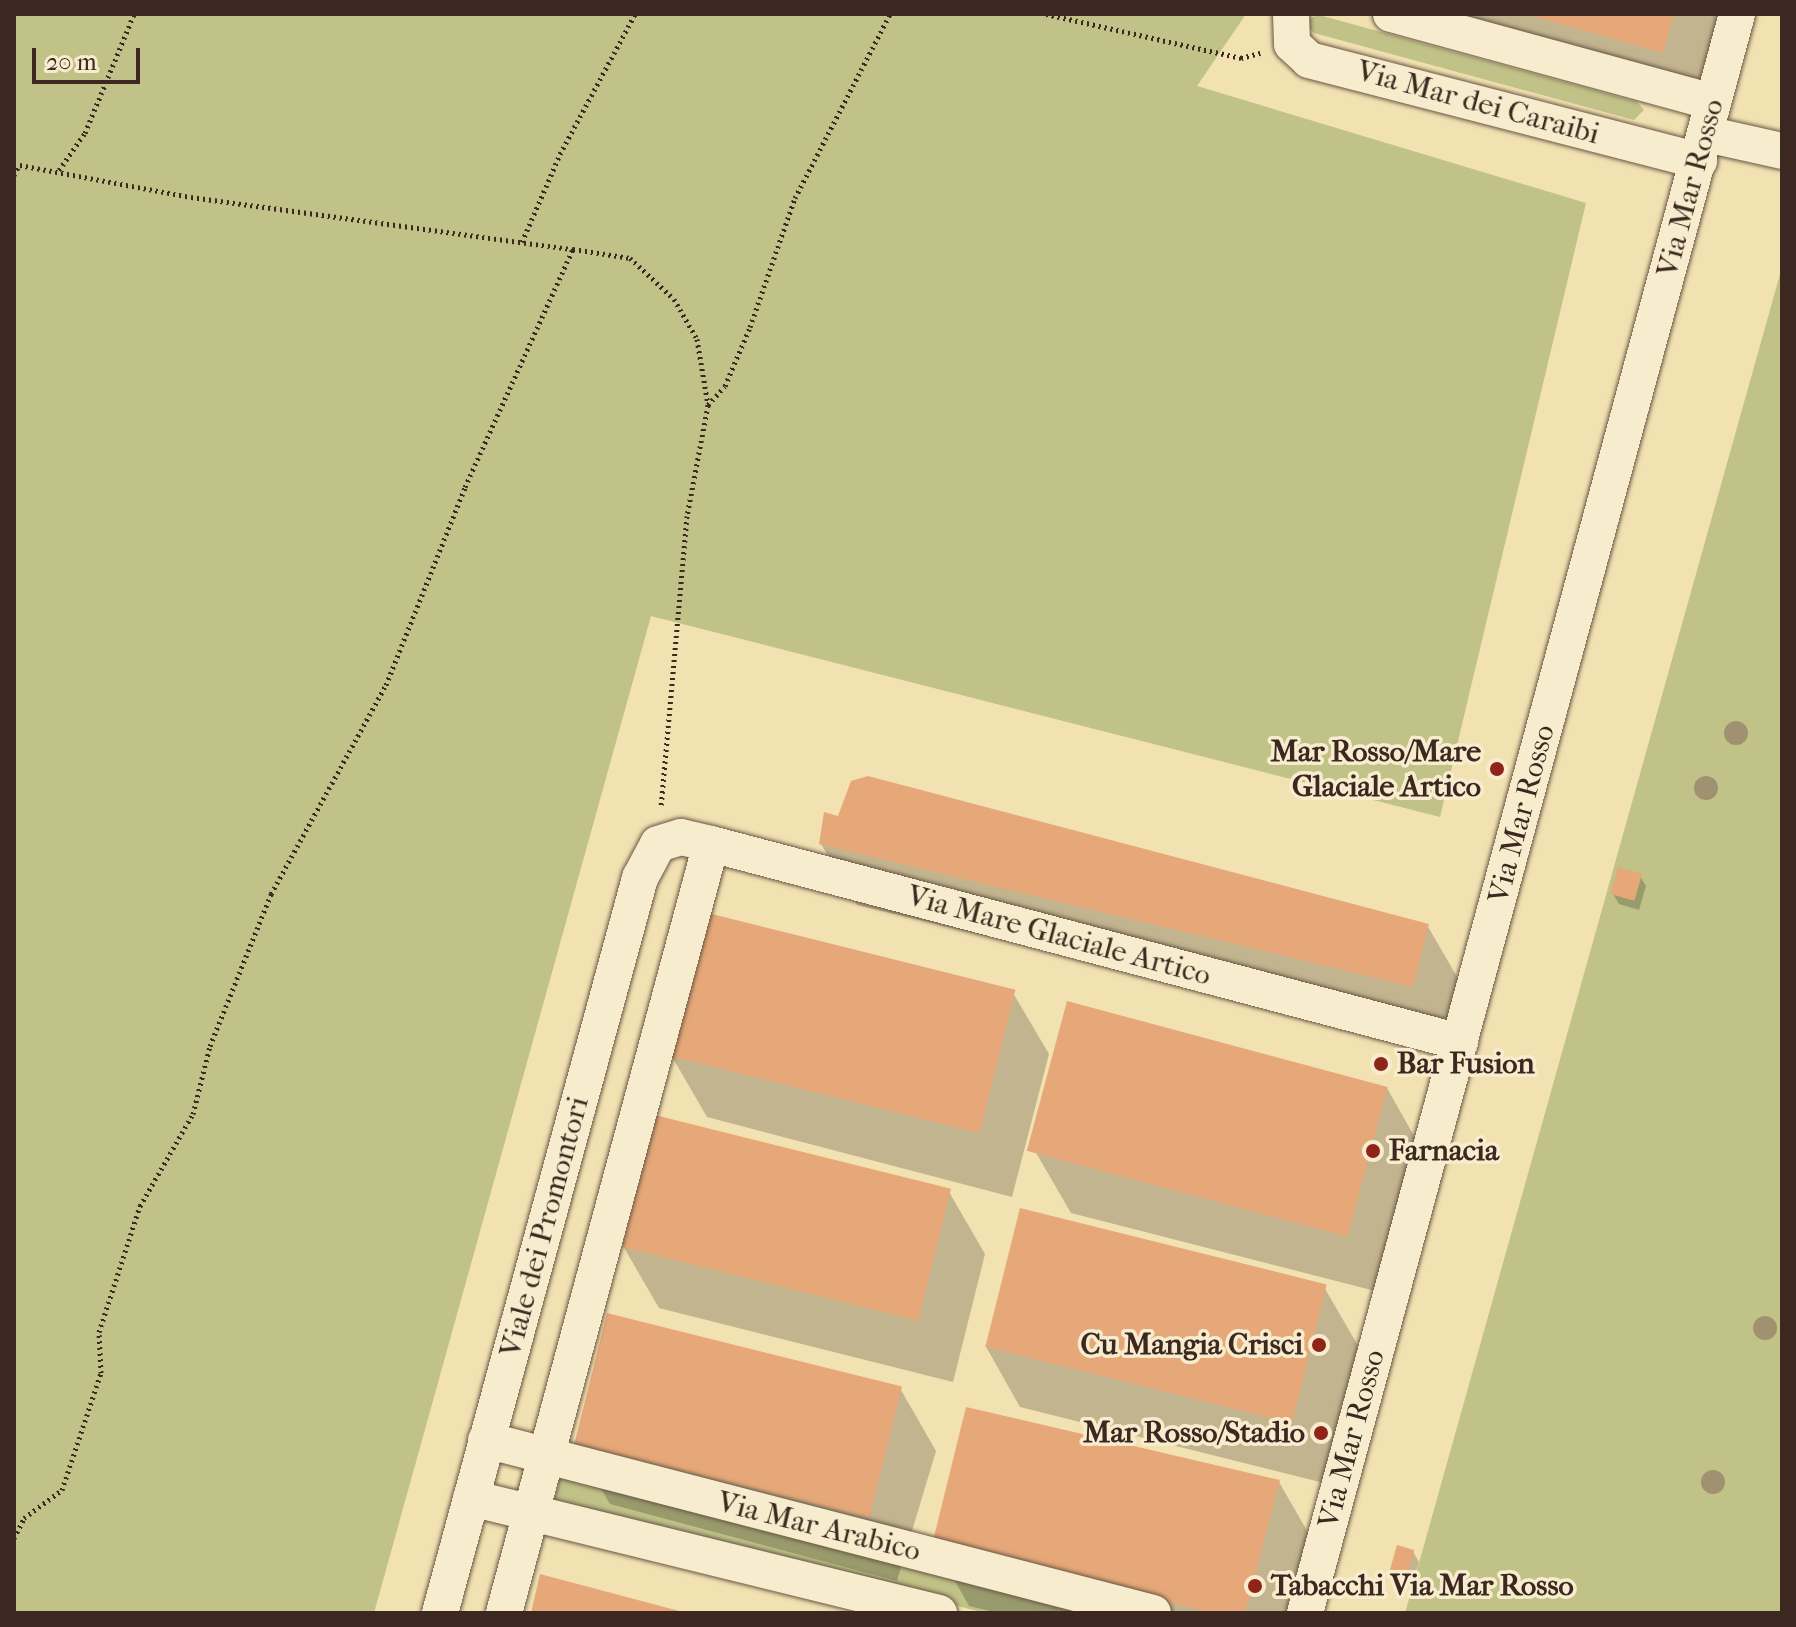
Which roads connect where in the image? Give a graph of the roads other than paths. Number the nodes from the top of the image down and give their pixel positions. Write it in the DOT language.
graph roads {
  1 [pos="1391,14"];
  2 [pos="1737,14"];
  3 [pos="1291,29"];
  4 [pos="1706,132"];
  5 [pos="1782,151"];
  6 [pos="658,844"];
  7 [pos="711,844"];
  8 [pos="1460,1042"];
  9 [pos="486,1440"];
  10 [pos="547,1456"];
  11 [pos="471,1498"];
  12 [pos="532,1512"];
  13 [pos="440,1613"];
  14 [pos="504,1613"];
  15 [pos="939,1613"];
  16 [pos="1153,1613"];
  17 [pos="1305,1613"];
  1 -- 4 [label="street, Via Mar dei Caraibi"];
  2 -- 4 [label="street, Via Mar Rosso"];
  3 -- 4 [label="street, Via Mar dei Caraibi"];
  4 -- 5 [label="street, Via Mar dei Caraibi"];
  4 -- 8 [label="street, Via Mar Rosso"];
  6 -- 7 [label="street, Via Mare Glaciale Artico"];
  6 -- 9 [label="street, Viale dei Promontori"];
  7 -- 8 [label="street, Via Mare Glaciale Artico"];
  7 -- 10 [label="street, Viale dei Promontori"];
  8 -- 17 [label="street, Via Mar Rosso"];
  9 -- 10 [label="street, Via Mar Arabico"];
  9 -- 11 [label="street, Viale dei Promontori"];
  10 -- 12 [label="street, Viale dei Promontori"];
  10 -- 16 [label="street, Via Mar Arabico"];
  11 -- 12 [label="street, Via Mar Arabico"];
  11 -- 13 [label="street, Viale dei Promontori"];
  12 -- 14 [label="street, Viale dei Promontori"];
  12 -- 15 [label="street, Via Mar Arabico"];
}
